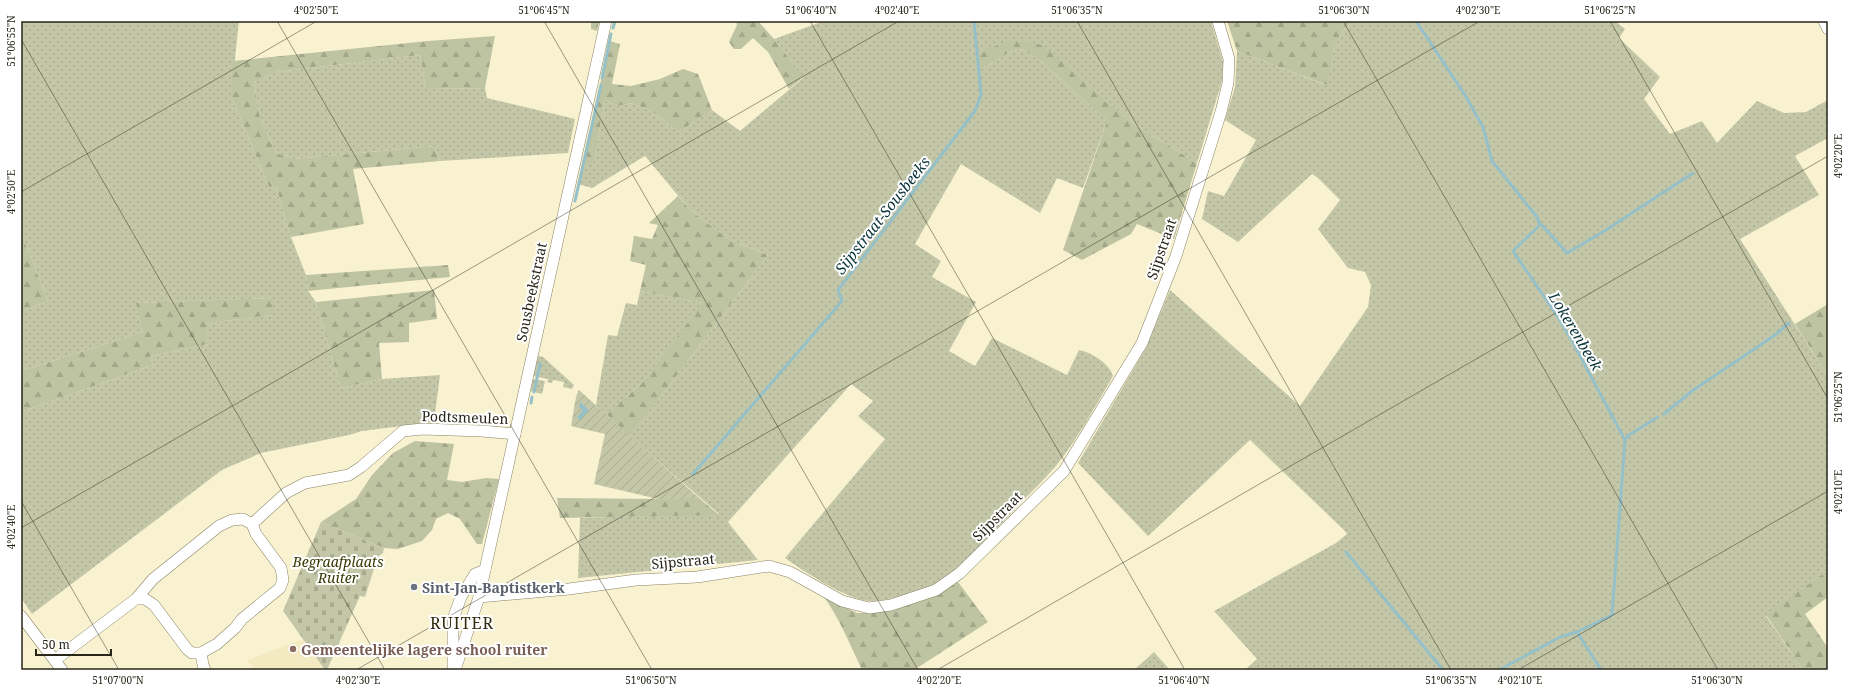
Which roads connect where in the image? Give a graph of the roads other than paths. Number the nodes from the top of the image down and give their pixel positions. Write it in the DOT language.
graph roads {
  1 [pos="606,21"];
  2 [pos="1218,21"];
  3 [pos="1824,21"];
  4 [pos="1828,29"];
  5 [pos="515,434"];
  6 [pos="252,524"];
  7 [pos="485,570"];
  8 [pos="479,597"];
  9 [pos="136,599"];
  10 [pos="21,616"];
  11 [pos="201,653"];
  12 [pos="55,660"];
  13 [pos="62,670"];
  14 [pos="205,670"];
  15 [pos="454,670"];
  1 -- 5 [label="street, Sousbeekstraat"];
  2 -- 8 [label="street, Sijpstraat"];
  3 -- 4 [label="street"];
  5 -- 6 [label="street, Podtsmeulen"];
  5 -- 7 [label="street, Sousbeekstraat"];
  6 -- 9 [label="street"];
  6 -- 11 [label="street"];
  7 -- 8 [label="street, Sousbeekstraat"];
  7 -- 15 [label="street, Sousbeekstraat"];
  8 -- 15 [label="street, Sousbeekstraat"];
  9 -- 11 [label="street"];
  9 -- 12 [label="street"];
  10 -- 12 [label="street"];
  11 -- 14 [label="street"];
  12 -- 13 [label="street"];
}
